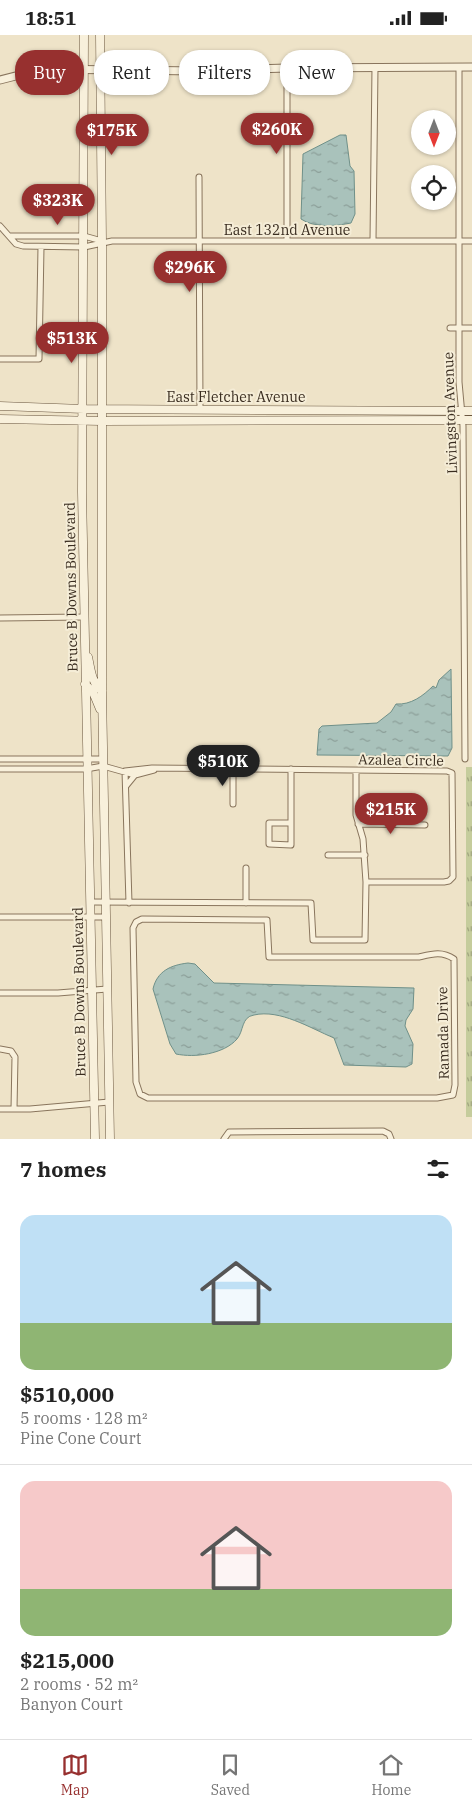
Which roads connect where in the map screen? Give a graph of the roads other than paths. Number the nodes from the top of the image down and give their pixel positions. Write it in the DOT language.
graph roads {
  1 [pos="84,35"];
  2 [pos="100,35"];
  3 [pos="84,50"];
  4 [pos="100,50"];
  5 [pos="353,67"];
  6 [pos="375,67"];
  7 [pos="460,67"];
  8 [pos="472,67"];
  9 [pos="280,68"];
  10 [pos="169,71"];
  11 [pos="15,76"];
  12 [pos="0,80"];
  13 [pos="83,95"];
  14 [pos="100,95"];
  15 [pos="288,95"];
  16 [pos="199,177"];
  17 [pos="0,227"];
  18 [pos="10,236"];
  19 [pos="84,236"];
  20 [pos="373,240"];
  21 [pos="287,241"];
  22 [pos="460,241"];
  23 [pos="472,241"];
  24 [pos="102,242"];
  25 [pos="200,242"];
  26 [pos="41,247"];
  27 [pos="84,247"];
  28 [pos="450,328"];
  29 [pos="459,328"];
  30 [pos="472,328"];
  31 [pos="0,359"];
  32 [pos="0,406"];
  33 [pos="84,409"];
  34 [pos="101,409"];
  35 [pos="200,410"];
  36 [pos="299,411"];
  37 [pos="461,411"];
  38 [pos="472,411"];
  39 [pos="0,419"];
  40 [pos="462,420"];
  41 [pos="472,420"];
  42 [pos="83,421"];
  43 [pos="101,421"];
  44 [pos="238,421"];
  45 [pos="84,617"];
  46 [pos="0,618"];
  47 [pos="84,635"];
  48 [pos="85,684"];
  49 [pos="102,691"];
  50 [pos="102,713"];
  51 [pos="86,758"];
  52 [pos="0,759"];
  53 [pos="465,759"];
  54 [pos="103,763"];
  55 [pos="0,769"];
  56 [pos="86,769"];
  57 [pos="156,769"];
  58 [pos="233,769"];
  59 [pos="291,769"];
  60 [pos="125,771"];
  61 [pos="356,771"];
  62 [pos="135,775"];
  63 [pos="126,786"];
  64 [pos="233,805"];
  65 [pos="291,823"];
  66 [pos="358,824"];
  67 [pos="424,825"];
  68 [pos="328,855"];
  69 [pos="364,855"];
  70 [pos="246,868"];
  71 [pos="366,882"];
  72 [pos="90,903"];
  73 [pos="105,903"];
  74 [pos="129,903"];
  75 [pos="246,903"];
  76 [pos="0,917"];
  77 [pos="90,917"];
  78 [pos="106,917"];
  79 [pos="107,989"];
  80 [pos="92,992"];
  81 [pos="0,993"];
  82 [pos="134,996"];
  83 [pos="0,1049"];
  84 [pos="109,1102"];
  85 [pos="94,1103"];
  86 [pos="0,1109"];
  87 [pos="14,1109"];
  88 [pos="309,1132"];
  89 [pos="95,1139"];
  90 [pos="110,1139"];
  91 [pos="224,1139"];
  92 [pos="309,1139"];
  93 [pos="391,1139"];
  1 -- 3 [label="main road, Bruce B Downs Boulevard"];
  2 -- 4 [label="main road, Bruce B Downs Boulevard"];
  5 -- 6 [label="street"];
  6 -- 7 [label="street"];
  6 -- 20 [label="street"];
  7 -- 8 [label="street"];
  7 -- 22 [label="street, Livingston Avenue"];
  9 -- 10 [label="street"];
  11 -- 12 [label="street"];
  13 -- 19 [label="main road, Bruce B Downs Boulevard"];
  14 -- 24 [label="main road, Bruce B Downs Boulevard"];
  15 -- 21 [label="street"];
  16 -- 25 [label="street"];
  17 -- 18 [label="street"];
  18 -- 19 [label="street"];
  18 -- 26 [label="street"];
  19 -- 24 [label="street"];
  19 -- 27 [label="main road, Bruce B Downs Boulevard"];
  20 -- 21 [label="street, East 132nd Avenue"];
  20 -- 22 [label="street, East 132nd Avenue"];
  21 -- 25 [label="street, East 132nd Avenue"];
  22 -- 23 [label="street, East 132nd Avenue"];
  22 -- 29 [label="street, Livingston Avenue"];
  24 -- 25 [label="street, East 132nd Avenue"];
  24 -- 27 [label="street"];
  24 -- 34 [label="main road, Bruce B Downs Boulevard"];
  25 -- 35 [label="street"];
  26 -- 27 [label="street"];
  26 -- 31 [label="street"];
  27 -- 33 [label="main road, Bruce B Downs Boulevard"];
  28 -- 29 [label="street"];
  29 -- 30 [label="street"];
  29 -- 37 [label="street, Livingston Avenue"];
  32 -- 33 [label="main road, East Fletcher Avenue"];
  33 -- 34 [label="main road, East Fletcher Avenue"];
  33 -- 42 [label="main road, Bruce B Downs Boulevard"];
  34 -- 35 [label="main road, East Fletcher Avenue"];
  34 -- 43 [label="main road, Bruce B Downs Boulevard"];
  35 -- 36 [label="main road, East Fletcher Avenue"];
  36 -- 37 [label="main road, East Fletcher Avenue"];
  36 -- 44 [label="main road"];
  37 -- 38 [label="main road, East Fletcher Avenue"];
  37 -- 40 [label="street, Livingston Avenue"];
  39 -- 42 [label="main road, East Fletcher Avenue"];
  40 -- 41 [label="main road, East Fletcher Avenue"];
  40 -- 44 [label="main road, East Fletcher Avenue"];
  40 -- 53 [label="street, Livingston Avenue"];
  42 -- 43 [label="main road, East Fletcher Avenue"];
  42 -- 45 [label="main road, Bruce B Downs Boulevard"];
  43 -- 44 [label="main road, East Fletcher Avenue"];
  43 -- 49 [label="main road, Bruce B Downs Boulevard"];
  45 -- 46 [label="street"];
  45 -- 47 [label="main road, Bruce B Downs Boulevard"];
  47 -- 48 [label="main road, Bruce B Downs Boulevard"];
  47 -- 49 [label="main road"];
  48 -- 50 [label="main road"];
  48 -- 51 [label="main road, Bruce B Downs Boulevard"];
  49 -- 50 [label="main road, Bruce B Downs Boulevard"];
  50 -- 54 [label="main road, Bruce B Downs Boulevard"];
  51 -- 52 [label="street"];
  51 -- 54 [label="street"];
  51 -- 56 [label="main road, Bruce B Downs Boulevard"];
  54 -- 56 [label="street"];
  54 -- 60 [label="street, Azalea Circle"];
  54 -- 73 [label="main road, Bruce B Downs Boulevard"];
  55 -- 56 [label="street"];
  56 -- 72 [label="main road, Bruce B Downs Boulevard"];
  57 -- 58 [label="street, Azalea Circle"];
  57 -- 60 [label="street, Azalea Circle"];
  57 -- 62 [label="street, Azalea Circle"];
  58 -- 59 [label="street, Azalea Circle"];
  58 -- 64 [label="street"];
  59 -- 61 [label="street, Azalea Circle"];
  59 -- 65 [label="street"];
  60 -- 62 [label="street, Azalea Circle"];
  60 -- 63 [label="street"];
  61 -- 66 [label="street"];
  61 -- 71 [label="street, Azalea Circle"];
  62 -- 63 [label="street"];
  63 -- 74 [label="street"];
  65 -- 65 [label="street"];
  66 -- 67 [label="street"];
  66 -- 69 [label="street"];
  68 -- 69 [label="street"];
  69 -- 71 [label="street"];
  70 -- 75 [label="street"];
  71 -- 75 [label="street"];
  72 -- 73 [label="street"];
  72 -- 77 [label="main road, Bruce B Downs Boulevard"];
  73 -- 74 [label="street"];
  73 -- 78 [label="main road, Bruce B Downs Boulevard"];
  74 -- 75 [label="street"];
  76 -- 77 [label="street"];
  77 -- 78 [label="street"];
  77 -- 80 [label="main road, Bruce B Downs Boulevard"];
  78 -- 79 [label="main road, Bruce B Downs Boulevard"];
  79 -- 80 [label="street"];
  79 -- 84 [label="main road, Bruce B Downs Boulevard"];
  80 -- 81 [label="street"];
  80 -- 85 [label="main road, Bruce B Downs Boulevard"];
  82 -- 82 [label="street, Ramada Drive"];
  83 -- 87 [label="street"];
  84 -- 85 [label="street"];
  84 -- 90 [label="main road, Bruce B Downs Boulevard"];
  85 -- 87 [label="street"];
  85 -- 89 [label="main road, Bruce B Downs Boulevard"];
  86 -- 87 [label="street"];
  88 -- 91 [label="street"];
  88 -- 92 [label="street"];
  88 -- 93 [label="street"];
}
